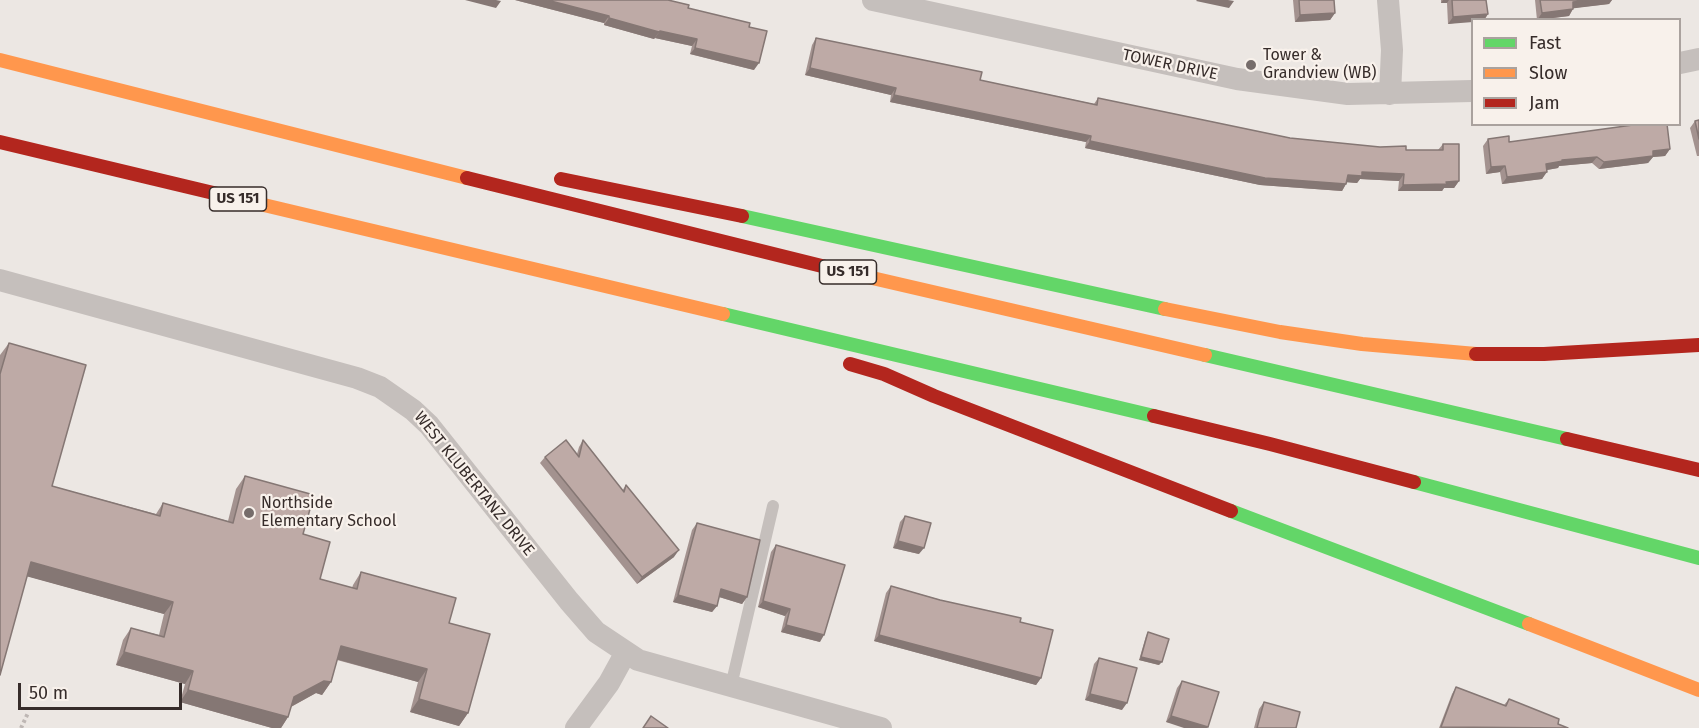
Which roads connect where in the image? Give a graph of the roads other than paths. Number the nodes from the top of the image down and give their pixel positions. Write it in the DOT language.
graph roads {
  1 [pos="873,0"];
  2 [pos="1388,0"];
  3 [pos="1699,59"];
  4 [pos="0,60"];
  5 [pos="1681,63"];
  6 [pos="1471,91"];
  7 [pos="1390,94"];
  8 [pos="222,116"];
  9 [pos="0,142"];
  10 [pos="384,143"];
  11 [pos="544,175"];
  12 [pos="477,257"];
  13 [pos="0,280"];
  14 [pos="761,337"];
  15 [pos="1699,345"];
  16 [pos="840,361"];
  17 [pos="1699,470"];
  18 [pos="773,506"];
  19 [pos="1699,558"];
  20 [pos="626,652"];
  21 [pos="731,686"];
  22 [pos="1699,690"];
  23 [pos="576,728"];
  24 [pos="881,728"];
  1 -- 7 [label="street, TOWER DRIVE"];
  2 -- 7 [label="street"];
  3 -- 5 [label="street"];
  4 -- 8 [label="highway, US 151"];
  6 -- 7 [label="street, TOWER DRIVE"];
  8 -- 10 [label="highway"];
  8 -- 17 [label="highway, US 151"];
  9 -- 12 [label="highway, US 151"];
  11 -- 15 [label="highway"];
  12 -- 14 [label="highway"];
  12 -- 19 [label="highway, US 151"];
  13 -- 20 [label="street, WEST KLUBERTANZ DRIVE"];
  16 -- 22 [label="highway"];
  18 -- 21 [label="lane"];
  20 -- 21 [label="street, WEST KLUBERTANZ DRIVE"];
  20 -- 23 [label="street"];
  21 -- 24 [label="street, WEST KLUBERTANZ DRIVE"];
}
